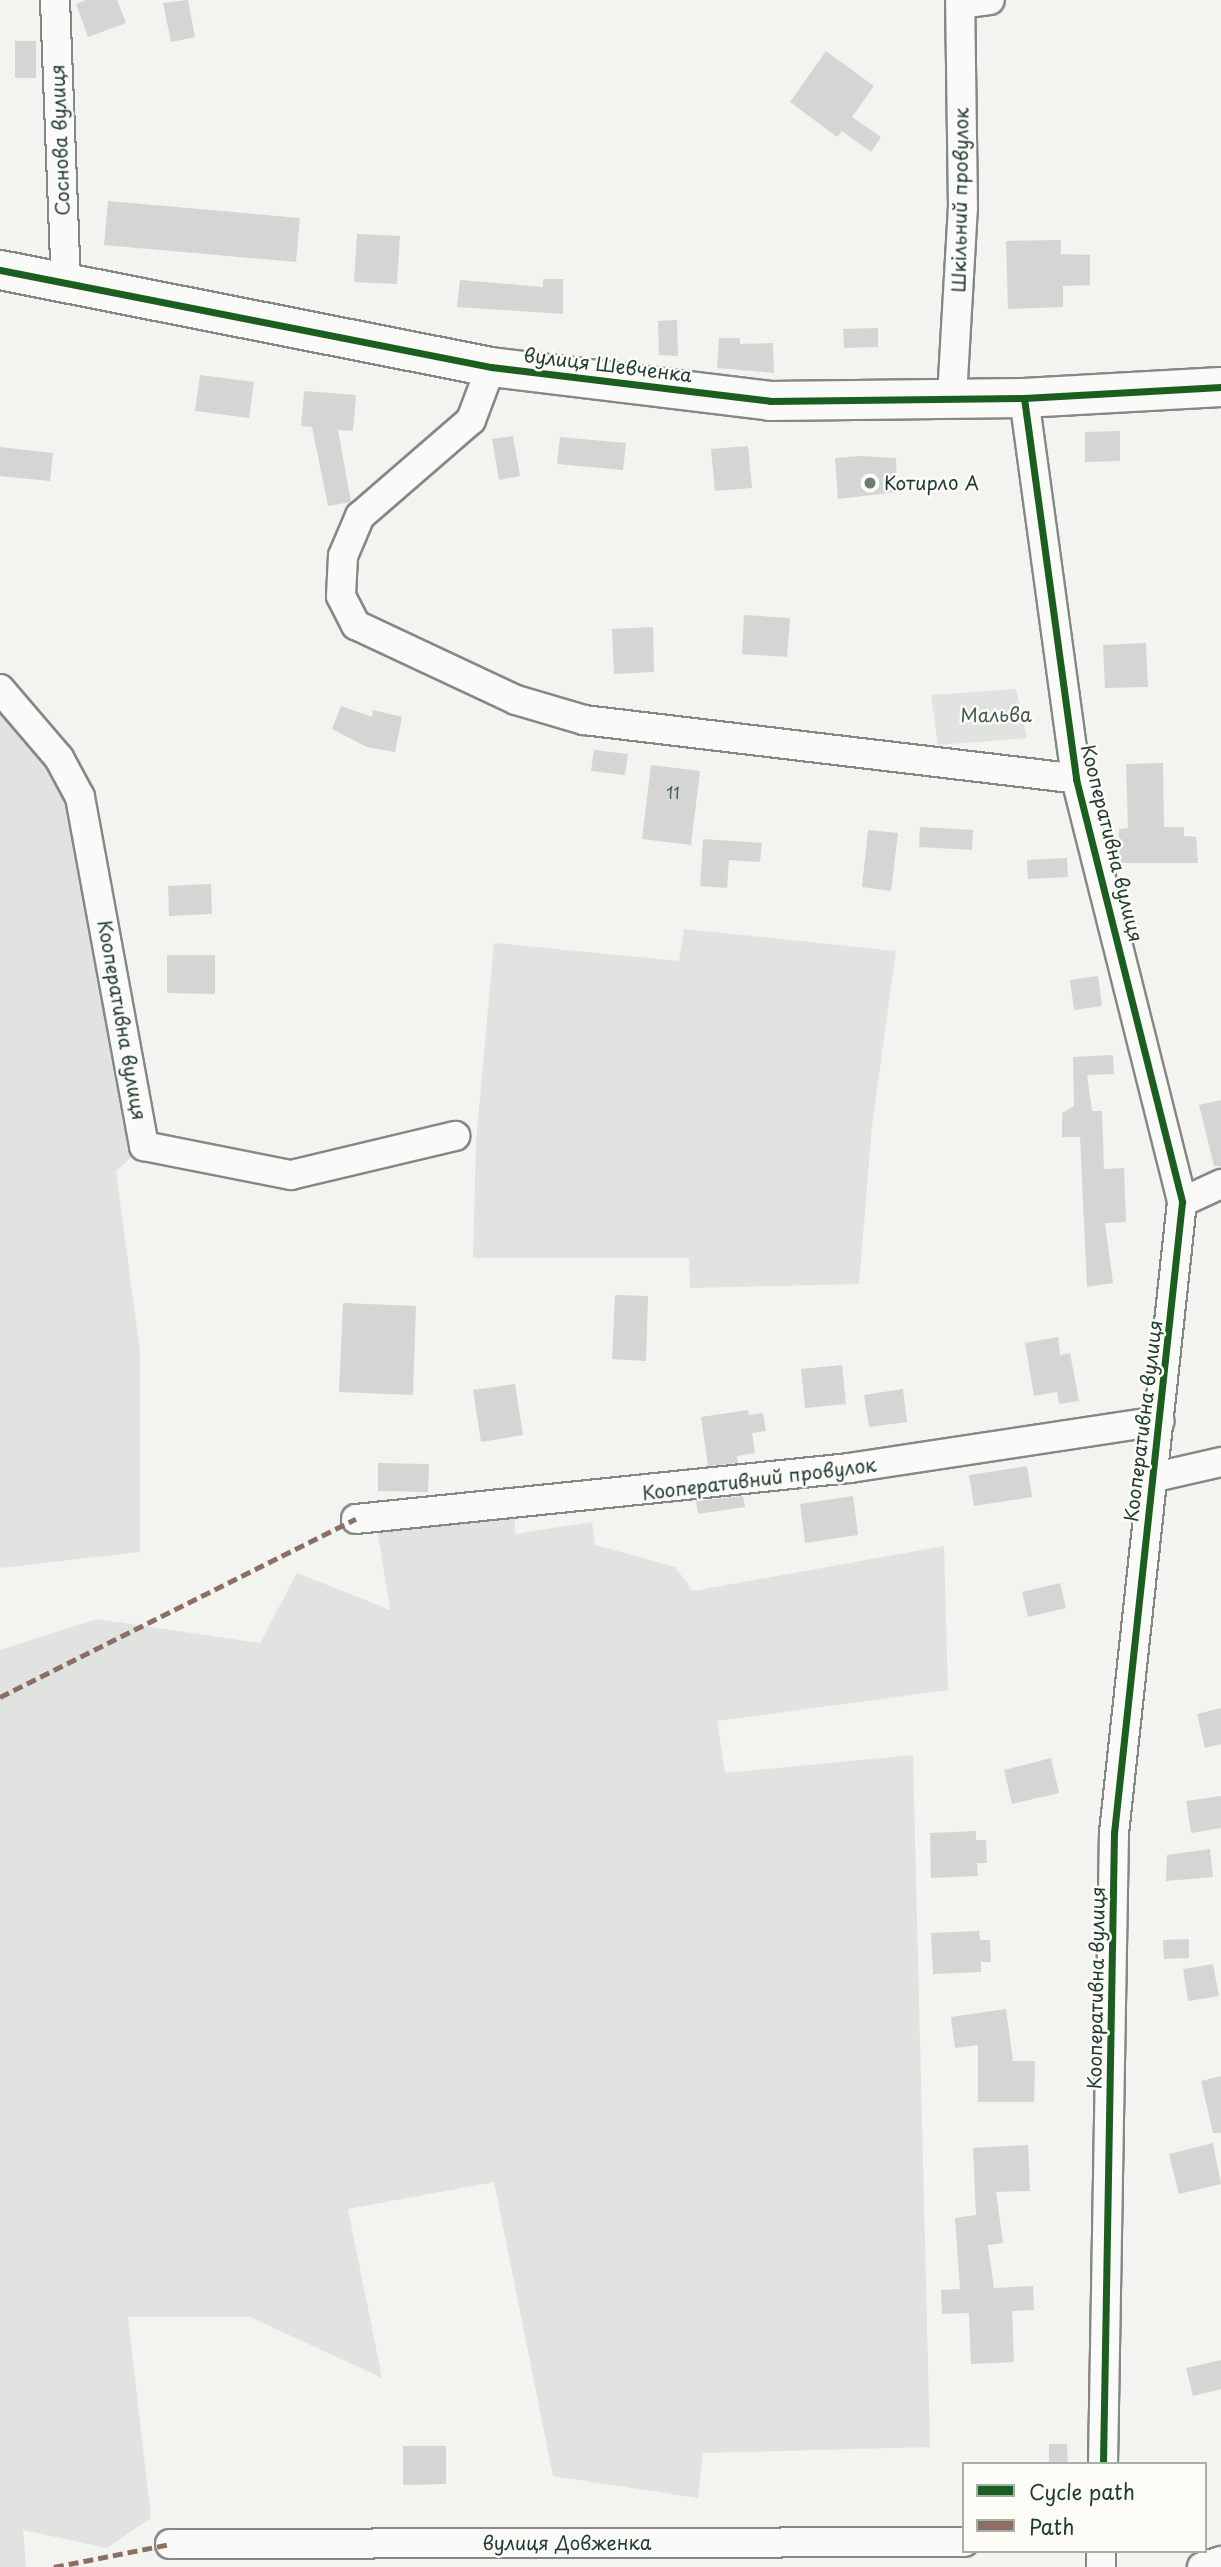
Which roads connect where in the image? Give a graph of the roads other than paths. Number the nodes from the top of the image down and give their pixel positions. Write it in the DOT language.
graph roads {
  1 [pos="55,0"];
  2 [pos="990,0"];
  3 [pos="961,2"];
  4 [pos="0,270"];
  5 [pos="66,281"];
  6 [pos="491,367"];
  7 [pos="1221,387"];
  8 [pos="952,397"];
  9 [pos="1024,398"];
  10 [pos="0,689"];
  11 [pos="1076,779"];
  12 [pos="455,1136"];
  13 [pos="1221,1184"];
  14 [pos="1182,1202"];
  15 [pos="1159,1421"];
  16 [pos="1221,1462"];
  17 [pos="1151,1478"];
  18 [pos="356,1519"];
  19 [pos="1103,2462"];
  20 [pos="962,2542"];
  21 [pos="170,2544"];
  22 [pos="1221,2561"];
  23 [pos="1202,2567"];
  1 -- 5 [label="street, Соснова вулиця"];
  2 -- 3 [label="street"];
  3 -- 8 [label="street, Шкільний провулок"];
  4 -- 5 [label="street, вулиця Шевченка"];
  5 -- 6 [label="street, вулиця Шевченка"];
  6 -- 8 [label="street, вулиця Шевченка"];
  6 -- 11 [label="street, Кооперативна вулиця"];
  7 -- 9 [label="street, вулиця Шевченка"];
  8 -- 9 [label="street, вулиця Шевченка"];
  9 -- 11 [label="street, Кооперативна вулиця"];
  10 -- 12 [label="street, Кооперативна вулиця"];
  11 -- 14 [label="street, Кооперативна вулиця"];
  13 -- 14 [label="street"];
  14 -- 15 [label="street, Кооперативна вулиця"];
  15 -- 17 [label="street, Кооперативна вулиця"];
  15 -- 18 [label="street, Кооперативний провулок"];
  16 -- 17 [label="street"];
  17 -- 19 [label="street, Кооперативна вулиця"];
  20 -- 21 [label="street, вулиця Довженка"];
  22 -- 23 [label="street"];
}
